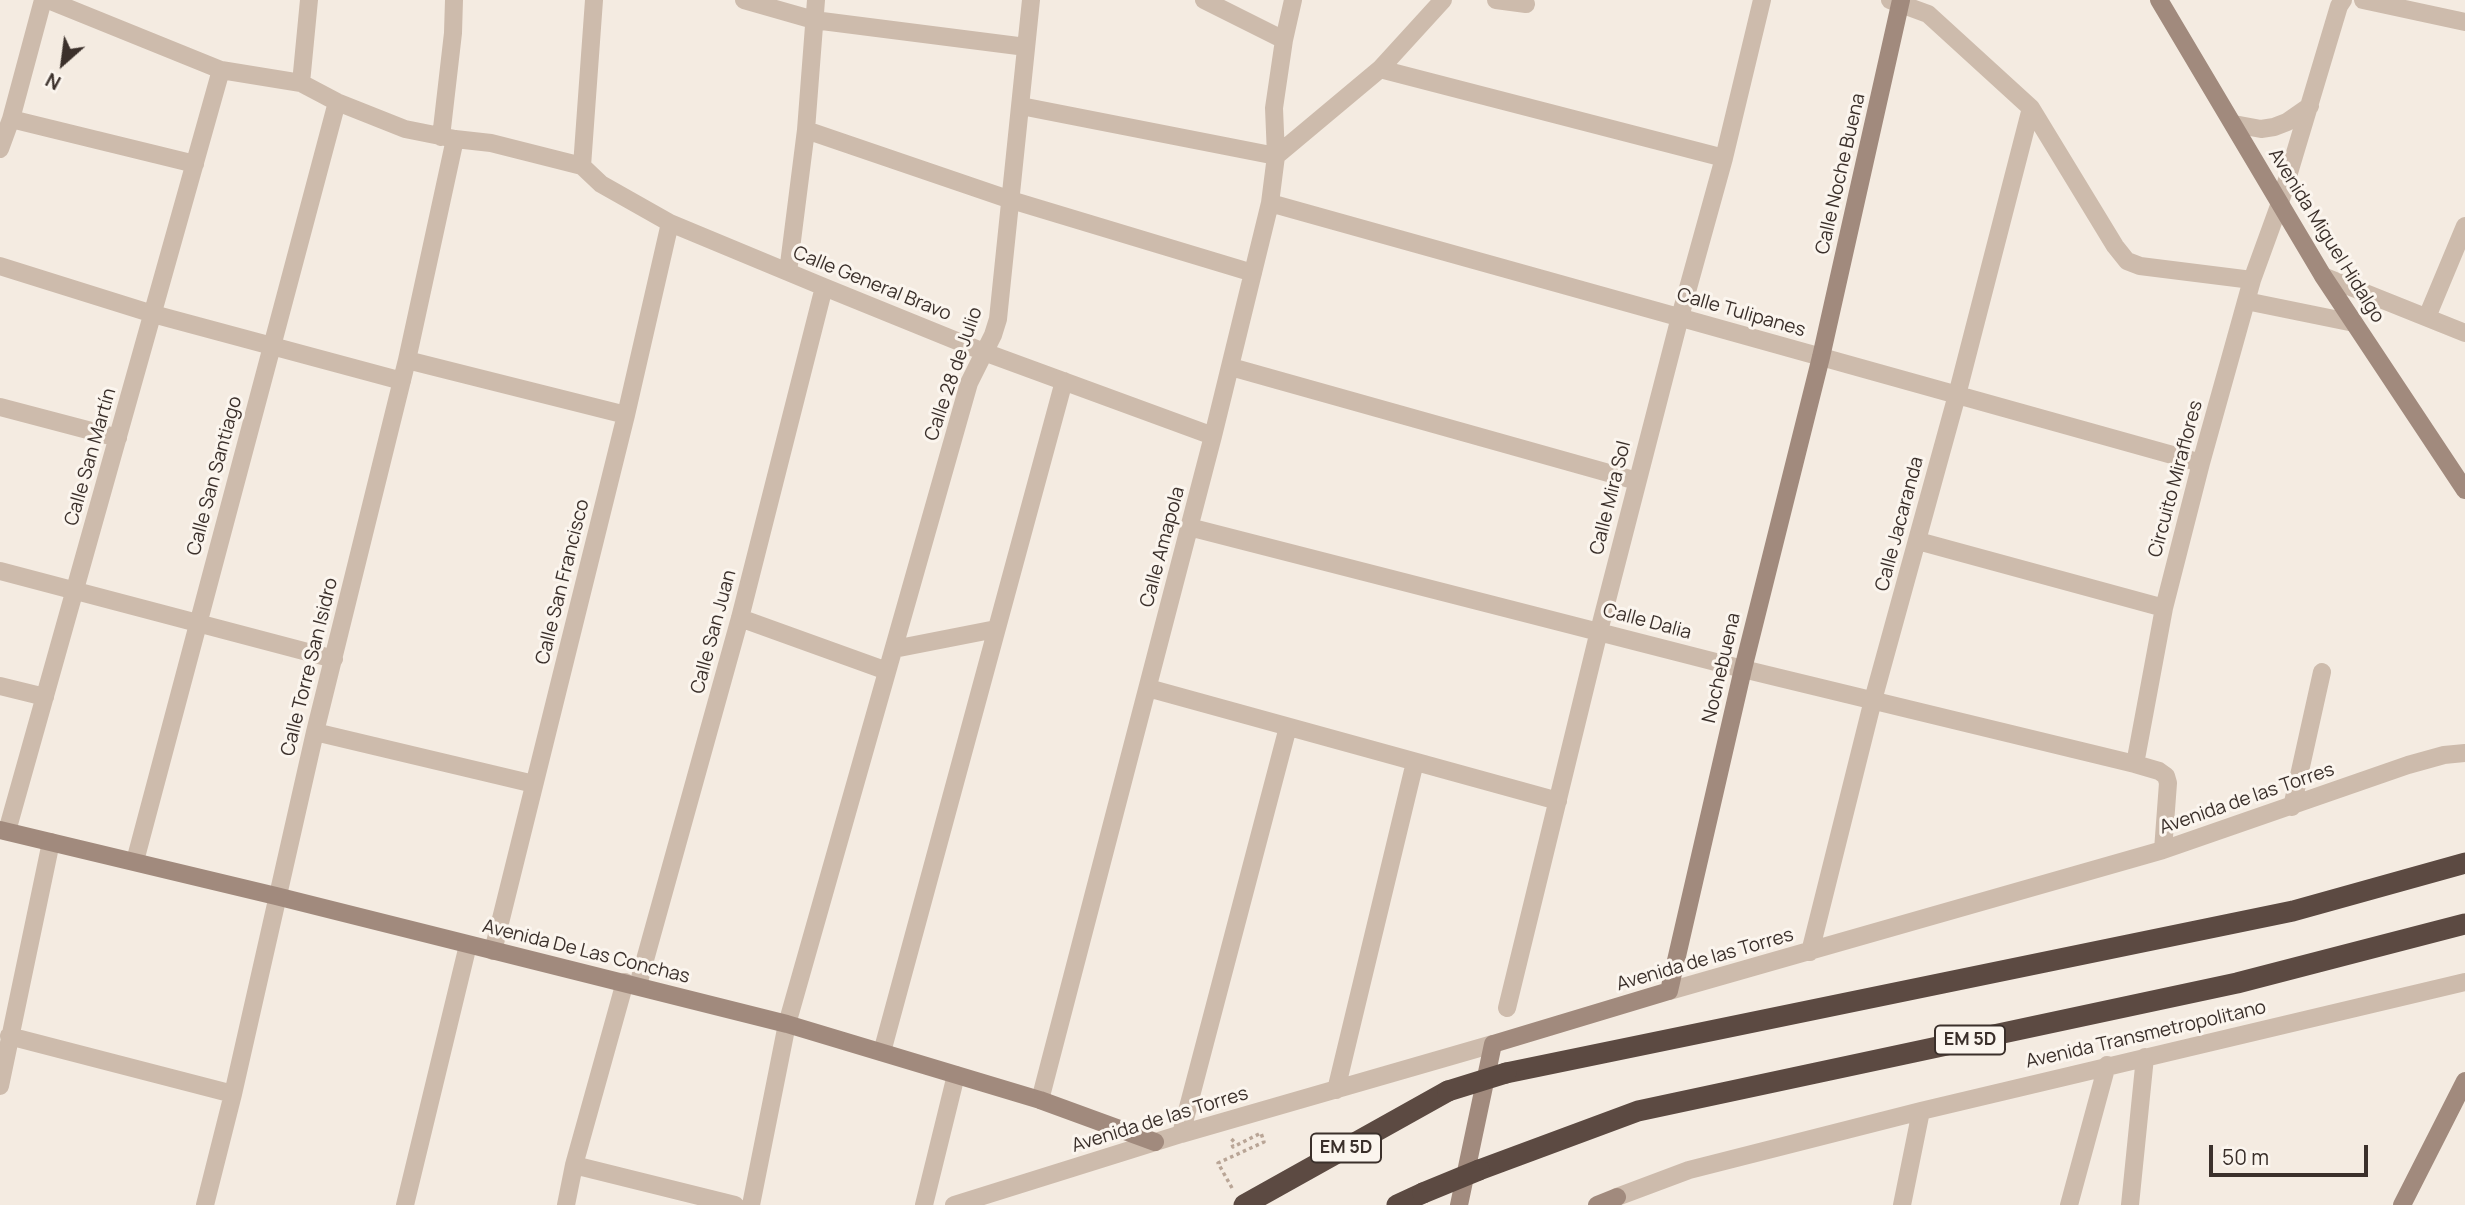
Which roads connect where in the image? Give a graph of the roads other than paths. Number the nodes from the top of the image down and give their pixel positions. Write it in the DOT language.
graph roads {
  1 [pos="45,0"];
  2 [pos="309,0"];
  3 [pos="454,0"];
  4 [pos="594,0"];
  5 [pos="744,0"];
  6 [pos="816,0"];
  7 [pos="1031,0"];
  8 [pos="1204,0"];
  9 [pos="1293,0"];
  10 [pos="1443,0"];
  11 [pos="1496,0"];
  12 [pos="1762,0"];
  13 [pos="2159,0"];
  14 [pos="2343,0"];
  15 [pos="2363,0"];
  16 [pos="1897,1"];
  17 [pos="2389,3"];
  18 [pos="1526,4"];
  19 [pos="814,20"];
  20 [pos="2465,22"];
  21 [pos="1284,40"];
  22 [pos="1027,47"];
  23 [pos="1380,69"];
  24 [pos="221,70"];
  25 [pos="301,83"];
  26 [pos="337,102"];
  27 [pos="1021,106"];
  28 [pos="2310,106"];
  29 [pos="2031,108"];
  30 [pos="11,119"];
  31 [pos="2234,124"];
  32 [pos="806,130"];
  33 [pos="448,138"];
  34 [pos="0,149"];
  35 [pos="1276,156"];
  36 [pos="1724,158"];
  37 [pos="195,164"];
  38 [pos="582,166"];
  39 [pos="1012,200"];
  40 [pos="1270,203"];
  41 [pos="2280,203"];
  42 [pos="670,223"];
  43 [pos="2465,226"];
  44 [pos="0,266"];
  45 [pos="788,272"];
  46 [pos="1253,273"];
  47 [pos="2323,276"];
  48 [pos="2252,280"];
  49 [pos="824,287"];
  50 [pos="2246,301"];
  51 [pos="153,314"];
  52 [pos="1680,317"];
  53 [pos="2427,317"];
  54 [pos="2354,323"];
  55 [pos="2465,333"];
  56 [pos="272,348"];
  57 [pos="984,352"];
  58 [pos="1821,357"];
  59 [pos="407,360"];
  60 [pos="1231,367"];
  61 [pos="402,381"];
  62 [pos="1064,382"];
  63 [pos="1957,395"];
  64 [pos="0,407"];
  65 [pos="626,415"];
  66 [pos="1213,436"];
  67 [pos="118,439"];
  68 [pos="2201,463"];
  69 [pos="1637,481"];
  70 [pos="2465,490"];
  71 [pos="1189,527"];
  72 [pos="1918,541"];
  73 [pos="0,571"];
  74 [pos="75,591"];
  75 [pos="2164,608"];
  76 [pos="740,618"];
  77 [pos="197,623"];
  78 [pos="996,629"];
  79 [pos="1599,631"];
  80 [pos="894,649"];
  81 [pos="334,659"];
  82 [pos="1743,669"];
  83 [pos="887,671"];
  84 [pos="2322,672"];
  85 [pos="0,686"];
  86 [pos="1148,688"];
  87 [pos="45,697"];
  88 [pos="1873,700"];
  89 [pos="1288,727"];
  90 [pos="315,732"];
  91 [pos="2465,753"];
  92 [pos="1415,762"];
  93 [pos="2135,764"];
  94 [pos="534,784"];
  95 [pos="1558,801"];
  96 [pos="2292,807"];
  97 [pos="4,831"];
  98 [pos="51,842"];
  99 [pos="2163,850"];
  100 [pos="135,861"];
  101 [pos="2465,863"];
  102 [pos="276,896"];
  103 [pos="2465,924"];
  104 [pos="468,945"];
  105 [pos="493,951"];
  106 [pos="1811,951"];
  107 [pos="2465,982"];
  108 [pos="632,984"];
  109 [pos="1669,991"];
  110 [pos="1507,1008"];
  111 [pos="787,1024"];
  112 [pos="9,1036"];
  113 [pos="1493,1044"];
  114 [pos="881,1052"];
  115 [pos="2145,1057"];
  116 [pos="2107,1065"];
  117 [pos="956,1075"];
  118 [pos="2465,1081"];
  119 [pos="0,1086"];
  120 [pos="1336,1090"];
  121 [pos="233,1094"];
  122 [pos="1040,1100"];
  123 [pos="1921,1111"];
  124 [pos="1181,1134"];
  125 [pos="1155,1142"];
  126 [pos="575,1165"];
  127 [pos="1240,1200"];
  128 [pos="1617,1201"];
  129 [pos="205,1205"];
  130 [pos="405,1205"];
  131 [pos="566,1205"];
  132 [pos="735,1205"];
  133 [pos="751,1205"];
  134 [pos="924,1205"];
  135 [pos="954,1205"];
  136 [pos="1397,1205"];
  137 [pos="1459,1205"];
  138 [pos="1597,1205"];
  139 [pos="1902,1205"];
  140 [pos="2069,1205"];
  141 [pos="2130,1205"];
  142 [pos="2402,1205"];
  1 -- 24 [label="street"];
  1 -- 30 [label="street"];
  2 -- 25 [label="street"];
  3 -- 33 [label="street, Calle Torre San Isidro"];
  4 -- 38 [label="street"];
  5 -- 19 [label="street"];
  6 -- 19 [label="street"];
  7 -- 22 [label="street, Calle 28 de Julio"];
  8 -- 21 [label="street"];
  9 -- 21 [label="street, Calle Amapola"];
  10 -- 23 [label="street"];
  11 -- 18 [label="street"];
  12 -- 36 [label="street, Calle Mira Sol"];
  13 -- 31 [label="street, Avenida Miguel Hidalgo"];
  14 -- 28 [label="street, Circuito Miraflores"];
  15 -- 17 [label="street"];
  16 -- 29 [label="street"];
  16 -- 58 [label="street, Calle Noche Buena"];
  17 -- 20 [label="street"];
  19 -- 22 [label="street"];
  19 -- 32 [label="street"];
  21 -- 35 [label="street, Calle Amapola"];
  22 -- 27 [label="street, Calle 28 de Julio"];
  23 -- 35 [label="street"];
  23 -- 36 [label="street"];
  24 -- 25 [label="street"];
  24 -- 37 [label="street, Calle San Martín"];
  25 -- 26 [label="street"];
  26 -- 33 [label="street"];
  26 -- 56 [label="street, Calle San Santiago"];
  27 -- 35 [label="street"];
  27 -- 39 [label="street, Calle 28 de Julio"];
  28 -- 31 [label="street"];
  28 -- 41 [label="street, Circuito Miraflores"];
  29 -- 48 [label="street"];
  29 -- 63 [label="street, Calle Jacaranda"];
  30 -- 34 [label="street"];
  30 -- 37 [label="street"];
  31 -- 41 [label="street, Avenida Miguel Hidalgo"];
  32 -- 39 [label="street"];
  32 -- 45 [label="street"];
  33 -- 38 [label="street"];
  33 -- 59 [label="street, Calle Torre San Isidro"];
  35 -- 40 [label="street, Calle Amapola"];
  36 -- 52 [label="street, Calle Mira Sol"];
  37 -- 51 [label="street, Calle San Martín"];
  38 -- 42 [label="street, Calle General Bravo"];
  39 -- 46 [label="street"];
  39 -- 57 [label="street, Calle 28 de Julio"];
  40 -- 46 [label="street, Calle Amapola"];
  40 -- 52 [label="street, Calle Tulipanes"];
  41 -- 47 [label="street, Avenida Miguel Hidalgo"];
  41 -- 48 [label="street, Circuito Miraflores"];
  42 -- 45 [label="street, Calle General Bravo"];
  42 -- 65 [label="street, Calle San Francisco"];
  43 -- 53 [label="street"];
  44 -- 51 [label="street"];
  45 -- 49 [label="street, Calle General Bravo"];
  46 -- 60 [label="street, Calle Amapola"];
  47 -- 53 [label="street"];
  47 -- 54 [label="street, Avenida Miguel Hidalgo"];
  48 -- 50 [label="street, Circuito Miraflores"];
  49 -- 57 [label="street, Calle General Bravo"];
  49 -- 76 [label="street, Calle San Juan"];
  50 -- 54 [label="street"];
  50 -- 68 [label="street, Circuito Miraflores"];
  51 -- 56 [label="street"];
  51 -- 67 [label="street, Calle San Martín"];
  52 -- 58 [label="street, Calle Tulipanes"];
  52 -- 69 [label="street, Calle Mira Sol"];
  53 -- 55 [label="street"];
  54 -- 70 [label="street, Avenida Miguel Hidalgo"];
  56 -- 61 [label="street"];
  56 -- 77 [label="street, Calle San Santiago"];
  57 -- 62 [label="street, Calle General Bravo"];
  57 -- 80 [label="street, Calle 28 de Julio"];
  58 -- 63 [label="street, Calle Tulipanes"];
  58 -- 82 [label="street, Nochebuena"];
  59 -- 61 [label="street, Calle Torre San Isidro"];
  59 -- 65 [label="street"];
  60 -- 66 [label="street, Calle Amapola"];
  60 -- 69 [label="street"];
  61 -- 81 [label="street, Calle Torre San Isidro"];
  62 -- 66 [label="street, Calle General Bravo"];
  62 -- 78 [label="street"];
  63 -- 68 [label="street, Calle Tulipanes"];
  63 -- 72 [label="street, Calle Jacaranda"];
  64 -- 67 [label="street"];
  65 -- 94 [label="street, Calle San Francisco"];
  66 -- 71 [label="street, Calle Amapola"];
  67 -- 74 [label="street, Calle San Martín"];
  68 -- 75 [label="street, Circuito Miraflores"];
  69 -- 79 [label="street, Calle Mira Sol"];
  71 -- 79 [label="street, Calle Dalia"];
  71 -- 86 [label="street, Calle Amapola"];
  72 -- 75 [label="street"];
  72 -- 88 [label="street, Calle Jacaranda"];
  73 -- 74 [label="street"];
  74 -- 77 [label="street"];
  74 -- 87 [label="street, Calle San Martín"];
  75 -- 93 [label="street, Circuito Miraflores"];
  76 -- 83 [label="street"];
  76 -- 108 [label="street, Calle San Juan"];
  77 -- 81 [label="street"];
  77 -- 100 [label="street, Calle San Santiago"];
  78 -- 80 [label="street"];
  78 -- 114 [label="street"];
  79 -- 82 [label="street, Calle Dalia"];
  79 -- 95 [label="street, Calle Mira Sol"];
  80 -- 83 [label="street, Calle 28 de Julio"];
  81 -- 90 [label="street, Calle Torre San Isidro"];
  82 -- 88 [label="street, Calle Dalia"];
  82 -- 109 [label="street, Nochebuena"];
  83 -- 111 [label="street, Calle 28 de Julio"];
  84 -- 96 [label="street"];
  85 -- 87 [label="street"];
  86 -- 89 [label="street"];
  86 -- 122 [label="street, Calle Amapola"];
  87 -- 97 [label="street, Calle San Martín"];
  88 -- 93 [label="street, Calle Dalia"];
  88 -- 106 [label="street, Calle Jacaranda"];
  89 -- 92 [label="street"];
  89 -- 124 [label="street"];
  90 -- 94 [label="street"];
  90 -- 102 [label="street, Calle Torre San Isidro"];
  91 -- 96 [label="street, Avenida de las Torres"];
  92 -- 95 [label="street"];
  92 -- 120 [label="street"];
  93 -- 99 [label="street"];
  94 -- 105 [label="street, Calle San Francisco"];
  95 -- 110 [label="street, Calle Mira Sol"];
  96 -- 99 [label="street, Avenida de las Torres"];
  97 -- 98 [label="street, Avenida De Las Conchas"];
  98 -- 100 [label="street, Avenida De Las Conchas"];
  98 -- 112 [label="street"];
  99 -- 106 [label="street, Avenida de las Torres"];
  100 -- 102 [label="street, Avenida De Las Conchas"];
  101 -- 127 [label="highway, EM 5D, bridge"];
  102 -- 104 [label="street, Avenida De Las Conchas"];
  102 -- 121 [label="street, Calle Torre San Isidro"];
  103 -- 136 [label="highway, EM 5D, bridge"];
  104 -- 105 [label="street, Avenida De Las Conchas"];
  104 -- 130 [label="street"];
  105 -- 108 [label="street, Avenida De Las Conchas"];
  106 -- 109 [label="street, Avenida de las Torres"];
  107 -- 115 [label="street, Avenida Transmetropolitano"];
  108 -- 111 [label="street, Avenida De Las Conchas"];
  108 -- 126 [label="street, Calle San Juan"];
  109 -- 113 [label="street, Avenida de las Torres"];
  111 -- 114 [label="street, Avenida De Las Conchas"];
  111 -- 133 [label="street, Calle 28 de Julio"];
  112 -- 119 [label="street"];
  112 -- 121 [label="street"];
  113 -- 120 [label="street, Avenida de las Torres"];
  113 -- 137 [label="street"];
  114 -- 117 [label="street, Avenida De Las Conchas"];
  115 -- 116 [label="street, Avenida Transmetropolitano"];
  115 -- 141 [label="street"];
  116 -- 123 [label="street, Avenida Transmetropolitano"];
  116 -- 140 [label="street"];
  117 -- 122 [label="street, Avenida De Las Conchas"];
  117 -- 134 [label="street"];
  118 -- 142 [label="street"];
  120 -- 124 [label="street, Avenida de las Torres"];
  121 -- 129 [label="street, Calle Torre San Isidro"];
  122 -- 125 [label="street, Avenida De Las Conchas"];
  123 -- 128 [label="street, Avenida Transmetropolitano"];
  123 -- 139 [label="street"];
  124 -- 125 [label="street, Avenida de las Torres"];
  125 -- 135 [label="street, Avenida de las Torres"];
  126 -- 131 [label="street, Calle San Juan"];
  126 -- 132 [label="street"];
  128 -- 138 [label="street, Avenida Transmetropolitano"];
}
